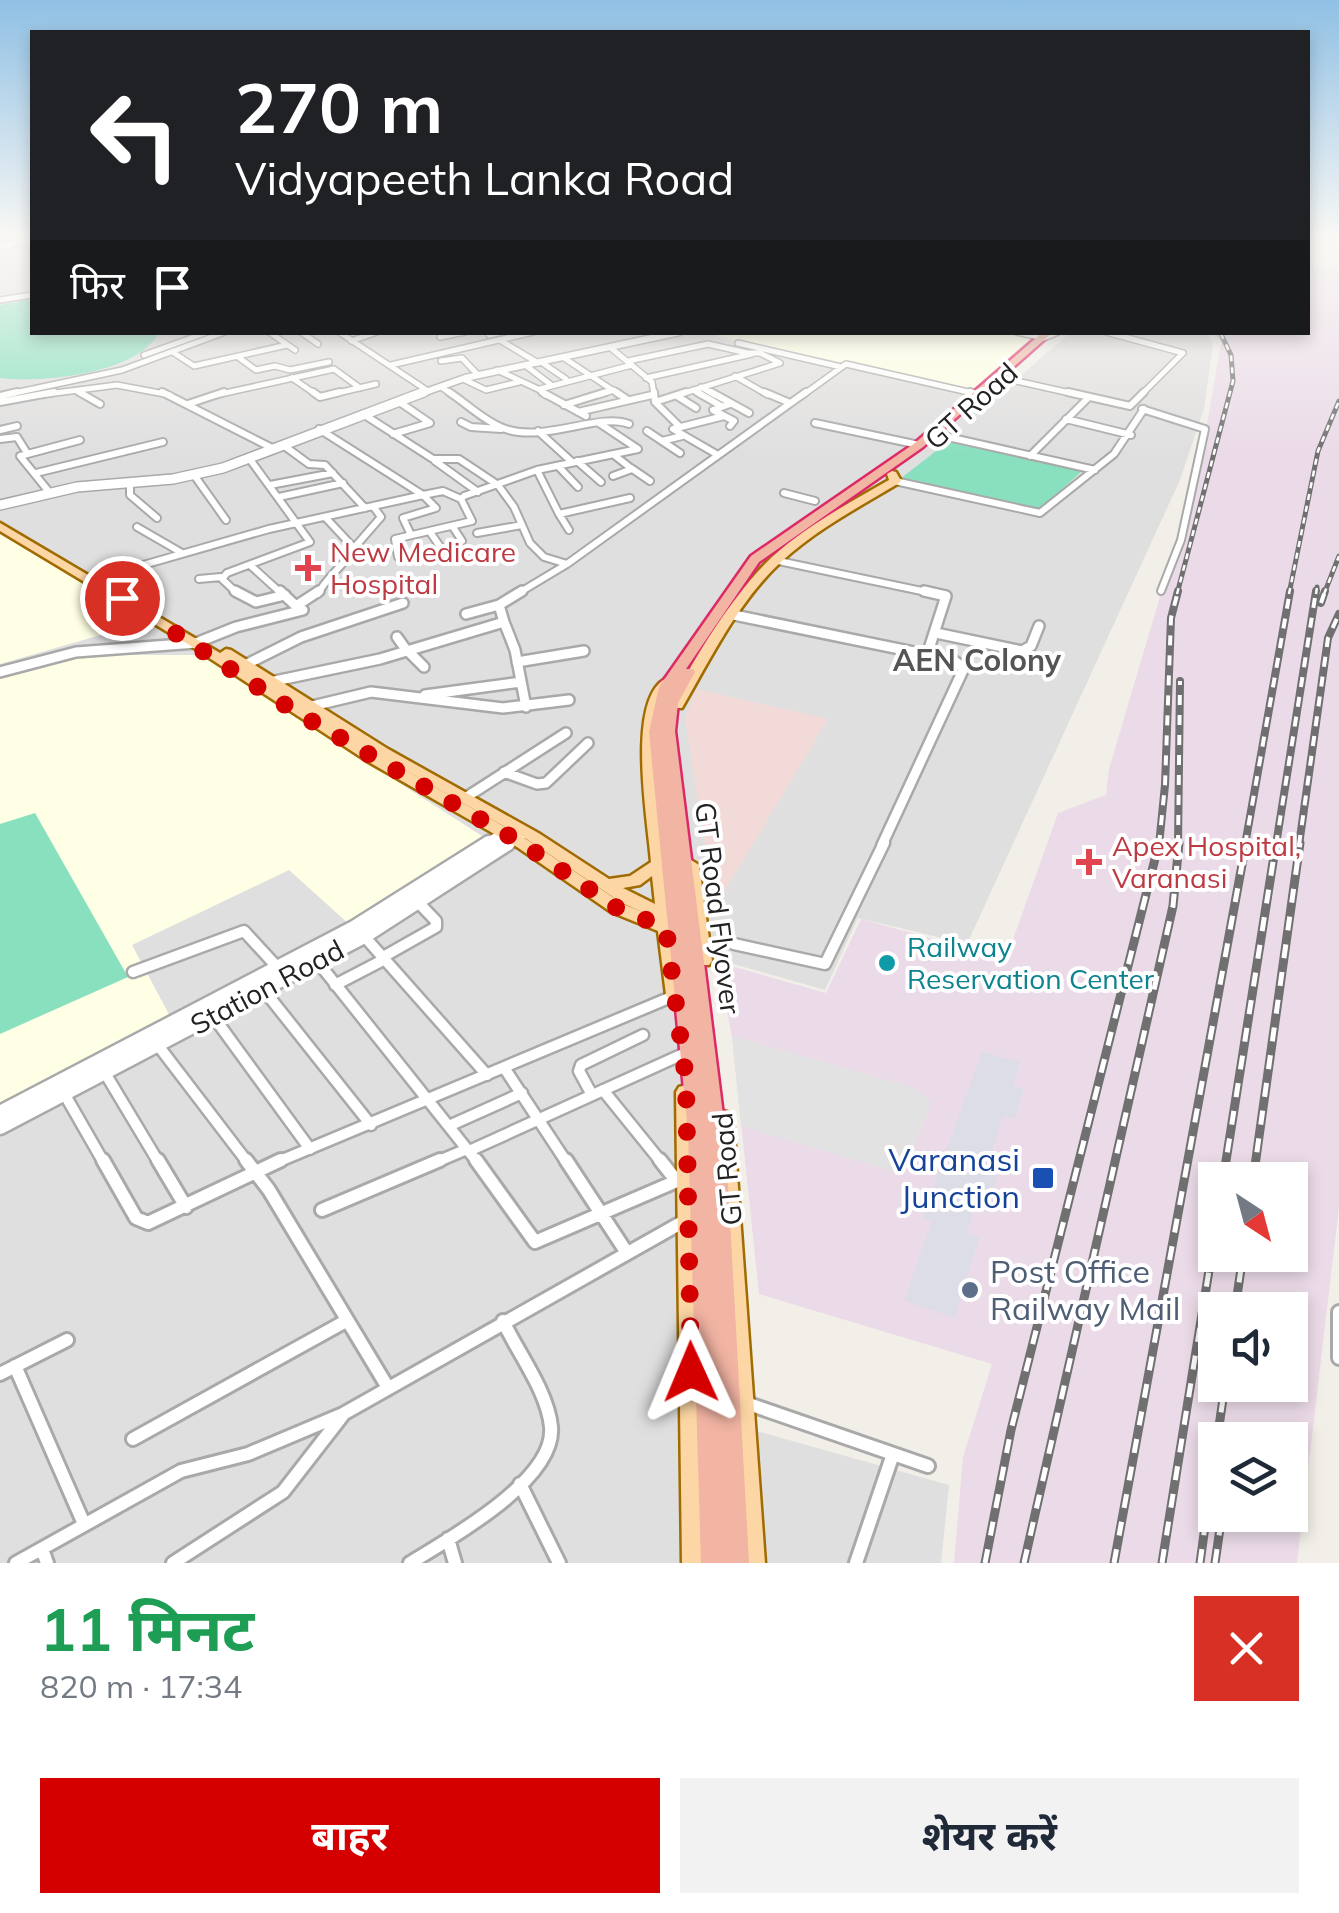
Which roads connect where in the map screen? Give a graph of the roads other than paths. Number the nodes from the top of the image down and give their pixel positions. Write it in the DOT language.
graph roads {
  1 [pos="209,335"];
  2 [pos="211,335"];
  3 [pos="273,335"];
  4 [pos="305,335"];
  5 [pos="343,335"];
  6 [pos="368,335"];
  7 [pos="451,335"];
  8 [pos="472,335"];
  9 [pos="667,335"];
  10 [pos="1045,335"];
  11 [pos="1122,335"];
  12 [pos="494,336"];
  13 [pos="440,337"];
  14 [pos="351,341"];
  15 [pos="738,343"];
  16 [pos="318,344"];
  17 [pos="484,344"];
  18 [pos="287,345"];
  19 [pos="1032,347"];
  20 [pos="611,348"];
  21 [pos="295,350"];
  22 [pos="174,353"];
  23 [pos="750,353"];
  24 [pos="144,356"];
  25 [pos="238,356"];
  26 [pos="564,358"];
  27 [pos="442,361"];
  28 [pos="329,362"];
  29 [pos="540,363"];
  30 [pos="630,363"];
  31 [pos="391,365"];
  32 [pos="525,365"];
  33 [pos="841,366"];
  34 [pos="497,370"];
  35 [pos="588,374"];
  36 [pos="478,375"];
  37 [pos="734,376"];
  38 [pos="292,378"];
  39 [pos="646,378"];
  40 [pos="1003,378"];
  41 [pos="463,379"];
  42 [pos="566,379"];
  43 [pos="518,382"];
  44 [pos="376,384"];
  45 [pos="550,384"];
  46 [pos="440,386"];
  47 [pos="360,388"];
  48 [pos="697,388"];
  49 [pos="540,390"];
  50 [pos="614,390"];
  51 [pos="77,391"];
  52 [pos="428,391"];
  53 [pos="977,394"];
  54 [pos="677,396"];
  55 [pos="654,398"];
  56 [pos="1088,398"];
  57 [pos="0,399"];
  58 [pos="628,400"];
  59 [pos="398,402"];
  60 [pos="790,403"];
  61 [pos="100,404"];
  62 [pos="188,404"];
  63 [pos="563,405"];
  64 [pos="726,405"];
  65 [pos="1130,406"];
  66 [pos="696,408"];
  67 [pos="1144,409"];
  68 [pos="578,412"];
  69 [pos="362,414"];
  70 [pos="749,414"];
  71 [pos="586,416"];
  72 [pos="724,416"];
  73 [pos="1066,419"];
  74 [pos="461,422"];
  75 [pos="815,422"];
  76 [pos="599,423"];
  77 [pos="629,424"];
  78 [pos="18,426"];
  79 [pos="679,426"];
  80 [pos="730,426"];
  81 [pos="319,429"];
  82 [pos="504,429"];
  83 [pos="0,430"];
  84 [pos="538,431"];
  85 [pos="647,431"];
  86 [pos="393,434"];
  87 [pos="940,435"];
  88 [pos="1131,435"];
  89 [pos="682,436"];
  90 [pos="0,439"];
  91 [pos="80,440"];
  92 [pos="164,442"];
  93 [pos="663,442"];
  94 [pos="923,446"];
  95 [pos="278,447"];
  96 [pos="638,449"];
  97 [pos="27,453"];
  98 [pos="680,453"];
  99 [pos="614,454"];
  100 [pos="718,455"];
  101 [pos="1030,456"];
  102 [pos="250,458"];
  103 [pos="433,460"];
  104 [pos="574,462"];
  105 [pos="558,466"];
  106 [pos="630,468"];
  107 [pos="537,470"];
  108 [pos="1095,470"];
  109 [pos="333,472"];
  110 [pos="36,473"];
  111 [pos="194,476"];
  112 [pos="613,476"];
  113 [pos="886,477"];
  114 [pos="650,481"];
  115 [pos="130,482"];
  116 [pos="600,482"];
  117 [pos="344,483"];
  118 [pos="498,485"];
  119 [pos="270,486"];
  120 [pos="578,486"];
  121 [pos="50,492"];
  122 [pos="478,492"];
  123 [pos="784,493"];
  124 [pos="423,495"];
  125 [pos="278,496"];
  126 [pos="630,498"];
  127 [pos="461,500"];
  128 [pos="815,500"];
  129 [pos="0,505"];
  130 [pos="594,506"];
  131 [pos="369,507"];
  132 [pos="559,514"];
  133 [pos="0,516"];
  134 [pos="325,517"];
  135 [pos="157,518"];
  136 [pos="603,518"];
  137 [pos="226,520"];
  138 [pos="298,523"];
  139 [pos="522,525"];
  140 [pos="0,526"];
  141 [pos="453,527"];
  142 [pos="137,528"];
  143 [pos="569,530"];
  144 [pos="430,532"];
  145 [pos="477,533"];
  146 [pos="411,536"];
  147 [pos="462,540"];
  148 [pos="354,548"];
  149 [pos="441,548"];
  150 [pos="183,553"];
  151 [pos="398,556"];
  152 [pos="774,560"];
  153 [pos="567,564"];
  154 [pos="250,565"];
  155 [pos="106,576"];
  156 [pos="221,576"];
  157 [pos="199,580"];
  158 [pos="1161,591"];
  159 [pos="285,595"];
  160 [pos="403,603"];
  161 [pos="499,605"];
  162 [pos="303,610"];
  163 [pos="466,614"];
  164 [pos="734,615"];
  165 [pos="504,622"];
  166 [pos="1039,626"];
  167 [pos="936,633"];
  168 [pos="396,638"];
  169 [pos="200,641"];
  170 [pos="408,651"];
  171 [pos="584,651"];
  172 [pos="927,655"];
  173 [pos="517,662"];
  174 [pos="246,665"];
  175 [pos="424,668"];
  176 [pos="0,672"];
  177 [pos="270,682"];
  178 [pos="521,682"];
  179 [pos="412,696"];
  180 [pos="569,700"];
  181 [pos="526,706"];
  182 [pos="302,709"];
  183 [pos="566,733"];
  184 [pos="588,743"];
  185 [pos="504,772"];
  186 [pos="456,797"];
  187 [pos="515,833"];
  188 [pos="661,862"];
  189 [pos="606,885"];
  190 [pos="414,898"];
  191 [pos="665,922"];
  192 [pos="364,936"];
  193 [pos="734,944"];
  194 [pos="384,958"];
  195 [pos="317,961"];
  196 [pos="278,968"];
  197 [pos="133,972"];
  198 [pos="336,985"];
  199 [pos="263,989"];
  200 [pos="676,996"];
  201 [pos="213,1016"];
  202 [pos="643,1035"];
  203 [pos="157,1044"];
  204 [pos="683,1054"];
  205 [pos="504,1069"];
  206 [pos="105,1073"];
  207 [pos="487,1075"];
  208 [pos="597,1092"];
  209 [pos="522,1094"];
  210 [pos="66,1095"];
  211 [pos="428,1098"];
  212 [pos="0,1113"];
  213 [pos="539,1118"];
  214 [pos="370,1124"];
  215 [pos="451,1126"];
  216 [pos="0,1127"];
  217 [pos="310,1149"];
  218 [pos="468,1150"];
  219 [pos="254,1172"];
  220 [pos="681,1178"];
  221 [pos="186,1206"];
  222 [pos="322,1210"];
  223 [pos="602,1213"];
  224 [pos="688,1219"];
  225 [pos="627,1253"];
  226 [pos="1339,1312"];
  227 [pos="346,1321"];
  228 [pos="504,1321"];
  229 [pos="66,1340"];
  230 [pos="1339,1358"];
  231 [pos="15,1366"];
  232 [pos="0,1374"];
  233 [pos="388,1386"];
  234 [pos="742,1402"];
  235 [pos="343,1414"];
  236 [pos="133,1439"];
  237 [pos="893,1454"];
  238 [pos="928,1466"];
  239 [pos="520,1484"];
  240 [pos="84,1524"];
  241 [pos="448,1539"];
  242 [pos="44,1556"];
  243 [pos="16,1563"];
  244 [pos="173,1563"];
  245 [pos="410,1563"];
  246 [pos="455,1563"];
  247 [pos="559,1563"];
  248 [pos="695,1563"];
  249 [pos="714,1563"];
  250 [pos="736,1563"];
  251 [pos="752,1563"];
  252 [pos="856,1563"];
  1 -- 24 [label="street"];
  2 -- 22 [label="street"];
  3 -- 18 [label="street"];
  4 -- 16 [label="street"];
  5 -- 14 [label="street"];
  6 -- 14 [label="street"];
  7 -- 13 [label="street"];
  8 -- 17 [label="street"];
  9 -- 20 [label="street"];
  10 -- 19 [label="highway"];
  11 -- 65 [label="street"];
  12 -- 17 [label="street"];
  12 -- 29 [label="street"];
  14 -- 31 [label="street"];
  15 -- 33 [label="street"];
  17 -- 31 [label="street"];
  18 -- 21 [label="street"];
  18 -- 25 [label="street"];
  19 -- 40 [label="highway, GT Road"];
  19 -- 53 [label="highway, GT Road"];
  20 -- 26 [label="street"];
  20 -- 30 [label="street"];
  22 -- 25 [label="street"];
  22 -- 57 [label="street"];
  23 -- 30 [label="street"];
  23 -- 37 [label="street"];
  23 -- 39 [label="street"];
  25 -- 28 [label="street"];
  26 -- 29 [label="street"];
  26 -- 35 [label="street"];
  27 -- 36 [label="street"];
  29 -- 32 [label="street"];
  29 -- 42 [label="street"];
  30 -- 35 [label="street"];
  30 -- 39 [label="street"];
  31 -- 52 [label="street"];
  32 -- 34 [label="street"];
  32 -- 45 [label="street"];
  33 -- 53 [label="street"];
  33 -- 60 [label="street"];
  34 -- 36 [label="street"];
  34 -- 43 [label="street"];
  35 -- 42 [label="street"];
  35 -- 50 [label="street"];
  36 -- 41 [label="street"];
  37 -- 48 [label="street"];
  37 -- 60 [label="street"];
  38 -- 47 [label="street"];
  38 -- 47 [label="street"];
  38 -- 62 [label="street"];
  39 -- 55 [label="street"];
  40 -- 56 [label="street"];
  40 -- 87 [label="highway, GT Road"];
  41 -- 43 [label="street"];
  41 -- 46 [label="street"];
  42 -- 45 [label="street"];
  43 -- 49 [label="street"];
  44 -- 47 [label="street"];
  45 -- 49 [label="street"];
  46 -- 52 [label="street"];
  46 -- 82 [label="street"];
  48 -- 54 [label="street"];
  48 -- 64 [label="street"];
  49 -- 63 [label="street"];
  50 -- 58 [label="street"];
  50 -- 63 [label="street"];
  51 -- 57 [label="street"];
  51 -- 61 [label="street"];
  51 -- 62 [label="street"];
  52 -- 59 [label="street"];
  53 -- 94 [label="highway, GT Road"];
  54 -- 55 [label="street"];
  54 -- 66 [label="street"];
  55 -- 58 [label="street"];
  55 -- 79 [label="street"];
  56 -- 65 [label="street"];
  56 -- 73 [label="street"];
  58 -- 68 [label="street"];
  59 -- 69 [label="street"];
  59 -- 86 [label="street"];
  60 -- 100 [label="street"];
  62 -- 95 [label="street"];
  63 -- 68 [label="street"];
  64 -- 70 [label="street"];
  64 -- 72 [label="street"];
  65 -- 67 [label="street"];
  67 -- 88 [label="street"];
  67 -- 158 [label="street"];
  68 -- 71 [label="street"];
  69 -- 81 [label="street"];
  69 -- 86 [label="street"];
  72 -- 79 [label="street"];
  72 -- 80 [label="street"];
  73 -- 88 [label="street"];
  73 -- 101 [label="street"];
  74 -- 82 [label="street"];
  75 -- 94 [label="street"];
  76 -- 77 [label="street"];
  76 -- 84 [label="street"];
  76 -- 96 [label="street"];
  78 -- 83 [label="street"];
  79 -- 89 [label="street"];
  81 -- 95 [label="street"];
  81 -- 124 [label="street"];
  82 -- 84 [label="street"];
  84 -- 104 [label="street"];
  85 -- 93 [label="street"];
  86 -- 103 [label="street"];
  87 -- 94 [label="highway, GT Road"];
  87 -- 101 [label="street"];
  88 -- 108 [label="street"];
  89 -- 93 [label="street"];
  89 -- 100 [label="street"];
  90 -- 97 [label="street"];
  91 -- 97 [label="street"];
  92 -- 110 [label="street"];
  93 -- 96 [label="street"];
  93 -- 98 [label="street"];
  94 -- 113 [label="highway, GT Road"];
  95 -- 102 [label="street"];
  95 -- 109 [label="street"];
  96 -- 99 [label="street"];
  97 -- 110 [label="street"];
  99 -- 104 [label="street"];
  99 -- 106 [label="street"];
  100 -- 153 [label="street"];
  101 -- 108 [label="street"];
  102 -- 111 [label="street"];
  102 -- 119 [label="street"];
  103 -- 118 [label="street"];
  103 -- 122 [label="street"];
  104 -- 105 [label="street"];
  104 -- 116 [label="street"];
  105 -- 107 [label="street"];
  105 -- 120 [label="street"];
  106 -- 112 [label="street"];
  106 -- 114 [label="street"];
  107 -- 118 [label="street"];
  107 -- 132 [label="street"];
  108 -- 113 [label="street"];
  109 -- 117 [label="street"];
  109 -- 119 [label="street"];
  110 -- 121 [label="street"];
  111 -- 115 [label="street"];
  111 -- 137 [label="street"];
  113 -- 152 [label="main road, GT Road"];
  113 -- 188 [label="main road, GT Road"];
  113 -- 249 [label="highway, GT Road Flyover"];
  113 -- 250 [label="highway, GT Road Flyover"];
  115 -- 121 [label="street"];
  115 -- 135 [label="street"];
  117 -- 125 [label="street"];
  117 -- 131 [label="street"];
  118 -- 122 [label="street"];
  118 -- 139 [label="street"];
  119 -- 125 [label="street"];
  121 -- 129 [label="street"];
  122 -- 127 [label="street"];
  123 -- 128 [label="street"];
  124 -- 127 [label="street"];
  124 -- 131 [label="street"];
  124 -- 146 [label="street"];
  125 -- 138 [label="street"];
  126 -- 130 [label="street"];
  127 -- 141 [label="street"];
  130 -- 132 [label="street"];
  130 -- 136 [label="street"];
  131 -- 134 [label="street"];
  131 -- 148 [label="street"];
  132 -- 143 [label="street"];
  133 -- 155 [label="main road"];
  134 -- 138 [label="street"];
  134 -- 148 [label="street"];
  138 -- 150 [label="street"];
  138 -- 154 [label="street"];
  139 -- 145 [label="street"];
  139 -- 153 [label="street"];
  140 -- 169 [label="main road"];
  141 -- 144 [label="street"];
  141 -- 147 [label="street"];
  142 -- 150 [label="street"];
  144 -- 146 [label="street"];
  144 -- 149 [label="street"];
  146 -- 151 [label="street"];
  148 -- 159 [label="street"];
  150 -- 155 [label="street"];
  152 -- 164 [label="main road, GT Road"];
  152 -- 167 [label="street"];
  153 -- 161 [label="street"];
  154 -- 156 [label="street"];
  154 -- 159 [label="street"];
  155 -- 169 [label="main road"];
  156 -- 157 [label="street"];
  156 -- 159 [label="street"];
  160 -- 174 [label="street"];
  161 -- 163 [label="street"];
  161 -- 165 [label="street"];
  162 -- 169 [label="street"];
  164 -- 172 [label="street"];
  164 -- 234 [label="main road, GT Road"];
  165 -- 170 [label="street"];
  165 -- 173 [label="street"];
  166 -- 167 [label="street"];
  167 -- 172 [label="street"];
  168 -- 170 [label="street"];
  169 -- 174 [label="main road"];
  169 -- 176 [label="street"];
  169 -- 182 [label="main road"];
  170 -- 175 [label="street"];
  170 -- 177 [label="street"];
  171 -- 173 [label="street"];
  172 -- 193 [label="street"];
  173 -- 178 [label="street"];
  174 -- 177 [label="main road"];
  177 -- 182 [label="main road"];
  178 -- 179 [label="street"];
  178 -- 181 [label="street"];
  179 -- 181 [label="street"];
  179 -- 182 [label="street"];
  180 -- 181 [label="street"];
  182 -- 186 [label="main road"];
  183 -- 185 [label="street"];
  184 -- 185 [label="street"];
  185 -- 186 [label="street"];
  186 -- 187 [label="main road"];
  187 -- 189 [label="main road"];
  187 -- 190 [label="street, Station Road"];
  187 -- 191 [label="main road"];
  188 -- 189 [label="main road"];
  188 -- 191 [label="main road, GT Road"];
  189 -- 191 [label="main road"];
  190 -- 192 [label="street, Station Road"];
  190 -- 194 [label="street"];
  190 -- 196 [label="street, Station Road"];
  191 -- 200 [label="main road, GT Road"];
  192 -- 194 [label="street"];
  192 -- 195 [label="street, Station Road"];
  194 -- 198 [label="street"];
  194 -- 207 [label="street"];
  195 -- 198 [label="street"];
  195 -- 199 [label="street, Station Road"];
  196 -- 197 [label="street"];
  196 -- 212 [label="street, Station Road"];
  198 -- 211 [label="street"];
  199 -- 201 [label="street, Station Road"];
  199 -- 214 [label="street"];
  200 -- 204 [label="main road, GT Road"];
  200 -- 205 [label="street"];
  201 -- 203 [label="street, Station Road"];
  201 -- 217 [label="street"];
  202 -- 208 [label="street"];
  203 -- 206 [label="street, Station Road"];
  203 -- 219 [label="street"];
  204 -- 208 [label="street"];
  204 -- 220 [label="main road, GT Road"];
  205 -- 207 [label="street"];
  205 -- 209 [label="street"];
  206 -- 210 [label="street, Station Road"];
  206 -- 221 [label="street"];
  207 -- 211 [label="street"];
  208 -- 213 [label="street"];
  208 -- 220 [label="street"];
  209 -- 213 [label="street"];
  209 -- 215 [label="street"];
  210 -- 216 [label="street, Station Road"];
  210 -- 221 [label="street"];
  211 -- 214 [label="street"];
  211 -- 215 [label="street"];
  213 -- 218 [label="street"];
  213 -- 223 [label="street"];
  214 -- 217 [label="street"];
  215 -- 218 [label="street"];
  217 -- 219 [label="street"];
  218 -- 222 [label="street"];
  218 -- 223 [label="street"];
  219 -- 221 [label="street"];
  219 -- 227 [label="street"];
  220 -- 223 [label="street"];
  220 -- 224 [label="main road, GT Road"];
  223 -- 225 [label="street"];
  224 -- 225 [label="street"];
  224 -- 248 [label="main road, GT Road"];
  225 -- 228 [label="street"];
  226 -- 230 [label="street"];
  227 -- 233 [label="street"];
  227 -- 236 [label="street"];
  228 -- 233 [label="street"];
  228 -- 239 [label="street"];
  229 -- 231 [label="street"];
  231 -- 232 [label="street"];
  231 -- 240 [label="street"];
  233 -- 235 [label="street"];
  234 -- 237 [label="street"];
  234 -- 251 [label="main road, GT Road"];
  235 -- 240 [label="street"];
  235 -- 244 [label="street"];
  237 -- 238 [label="street"];
  237 -- 252 [label="street"];
  239 -- 241 [label="street"];
  239 -- 247 [label="street"];
  240 -- 242 [label="street"];
  241 -- 245 [label="street"];
  241 -- 246 [label="street"];
  242 -- 243 [label="street"];
}
